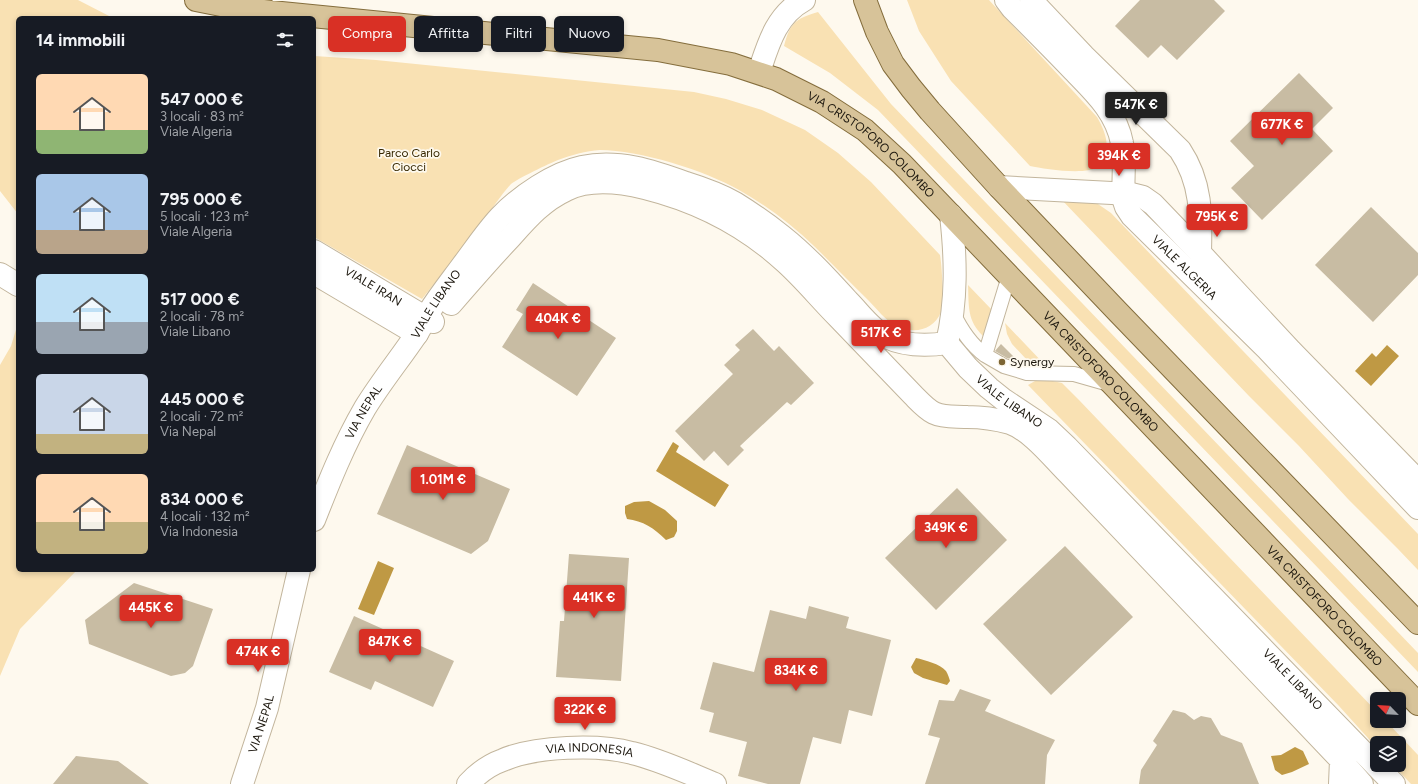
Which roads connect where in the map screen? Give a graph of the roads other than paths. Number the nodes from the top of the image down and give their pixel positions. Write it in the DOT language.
graph roads {
  1 [pos="196,0"];
  2 [pos="804,0"];
  3 [pos="865,0"];
  4 [pos="1021,3"];
  5 [pos="312,16"];
  6 [pos="316,16"];
  7 [pos="759,72"];
  8 [pos="1134,105"];
  9 [pos="1116,122"];
  10 [pos="1000,187"];
  11 [pos="1124,194"];
  12 [pos="718,205"];
  13 [pos="951,215"];
  14 [pos="316,252"];
  15 [pos="1200,253"];
  16 [pos="316,274"];
  17 [pos="1009,276"];
  18 [pos="953,313"];
  19 [pos="1243,313"];
  20 [pos="425,325"];
  21 [pos="902,342"];
  22 [pos="947,343"];
  23 [pos="986,355"];
  24 [pos="1285,357"];
  25 [pos="893,374"];
  26 [pos="1111,384"];
  27 [pos="1418,480"];
  28 [pos="1100,495"];
  29 [pos="1418,508"];
  30 [pos="316,515"];
  31 [pos="299,572"];
  32 [pos="1418,623"];
  33 [pos="1418,704"];
  34 [pos="1349,753"];
  35 [pos="242,784"];
  36 [pos="468,784"];
  37 [pos="715,784"];
  38 [pos="1340,784"];
  39 [pos="1362,784"];
  40 [pos="1394,784"];
  1 -- 5 [label="main road, VIA CRISTOFORO COLOMBO"];
  2 -- 7 [label="street"];
  3 -- 10 [label="main road"];
  4 -- 8 [label="street, VIALE ALGERIA"];
  4 -- 9 [label="street, VIALE ALGERIA"];
  6 -- 7 [label="main road, VIA CRISTOFORO COLOMBO"];
  7 -- 13 [label="main road, VIA CRISTOFORO COLOMBO"];
  8 -- 9 [label="street"];
  8 -- 15 [label="street, VIALE ALGERIA"];
  9 -- 11 [label="street, VIALE ALGERIA"];
  10 -- 11 [label="street"];
  10 -- 32 [label="main road"];
  11 -- 15 [label="street"];
  11 -- 19 [label="street, VIALE ALGERIA"];
  12 -- 20 [label="street, VIALE LIBANO"];
  12 -- 21 [label="street, VIALE LIBANO"];
  12 -- 25 [label="street, VIALE LIBANO"];
  13 -- 17 [label="main road, VIA CRISTOFORO COLOMBO"];
  13 -- 18 [label="street"];
  14 -- 20 [label="street, VIALE IRAN"];
  15 -- 19 [label="street, VIALE ALGERIA"];
  16 -- 20 [label="street, VIALE IRAN"];
  17 -- 23 [label="lane"];
  17 -- 26 [label="main road, VIA CRISTOFORO COLOMBO"];
  18 -- 22 [label="street"];
  18 -- 23 [label="lane"];
  19 -- 24 [label="street, VIALE ALGERIA"];
  20 -- 30 [label="street, VIA NEPAL"];
  21 -- 22 [label="street, VIALE LIBANO"];
  21 -- 25 [label="street"];
  22 -- 28 [label="street, VIALE LIBANO"];
  23 -- 26 [label="lane"];
  24 -- 27 [label="street, VIALE ALGERIA"];
  24 -- 29 [label="street, VIALE ALGERIA"];
  25 -- 28 [label="street, VIALE LIBANO"];
  26 -- 33 [label="main road, VIA CRISTOFORO COLOMBO"];
  28 -- 34 [label="street, VIALE LIBANO"];
  31 -- 35 [label="street, VIA NEPAL"];
  34 -- 38 [label="street"];
  34 -- 39 [label="street, VIALE LIBANO"];
  34 -- 40 [label="street, VIALE LIBANO"];
  36 -- 37 [label="street, VIA INDONESIA"];
}
